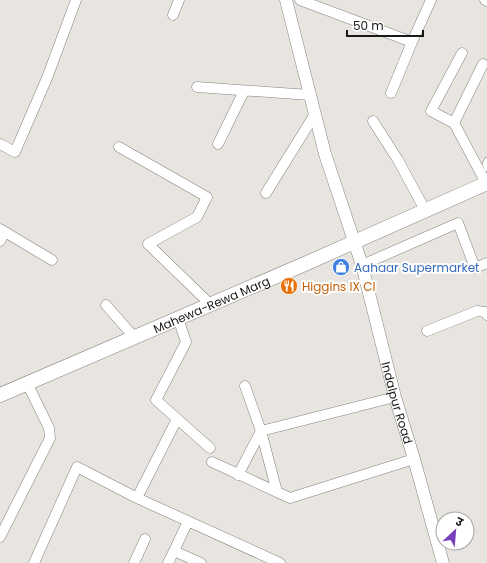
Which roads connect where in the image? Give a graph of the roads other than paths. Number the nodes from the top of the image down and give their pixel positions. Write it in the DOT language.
graph roads {
  1 [pos="76,0"];
  2 [pos="179,0"];
  3 [pos="286,0"];
  4 [pos="300,0"];
  5 [pos="431,0"];
  6 [pos="173,15"];
  7 [pos="412,42"];
  8 [pos="462,54"];
  9 [pos="482,64"];
  10 [pos="197,88"];
  11 [pos="244,91"];
  12 [pos="391,93"];
  13 [pos="310,95"];
  14 [pos="315,114"];
  15 [pos="373,121"];
  16 [pos="454,123"];
  17 [pos="0,144"];
  18 [pos="218,144"];
  19 [pos="119,147"];
  20 [pos="487,160"];
  21 [pos="487,169"];
  22 [pos="487,183"];
  23 [pos="266,193"];
  24 [pos="425,210"];
  25 [pos="3,230"];
  26 [pos="0,241"];
  27 [pos="354,242"];
  28 [pos="52,260"];
  29 [pos="487,262"];
  30 [pos="362,265"];
  31 [pos="210,304"];
  32 [pos="106,305"];
  33 [pos="487,314"];
  34 [pos="178,318"];
  35 [pos="427,331"];
  36 [pos="134,337"];
  37 [pos="27,383"];
  38 [pos="245,386"];
  39 [pos="0,395"];
  40 [pos="395,397"];
  41 [pos="177,419"];
  42 [pos="261,431"];
  43 [pos="210,448"];
  44 [pos="414,459"];
  45 [pos="212,462"];
  46 [pos="238,475"];
  47 [pos="277,492"];
  48 [pos="137,498"];
  49 [pos="188,521"];
  50 [pos="0,537"];
  51 [pos="145,539"];
  52 [pos="174,551"];
  53 [pos="34,563"];
  54 [pos="134,563"];
  55 [pos="168,563"];
  56 [pos="201,563"];
  57 [pos="280,563"];
  58 [pos="443,563"];
  1 -- 17 [label="street"];
  2 -- 6 [label="street"];
  3 -- 13 [label="street, Indalpur Road"];
  4 -- 7 [label="street"];
  5 -- 7 [label="street"];
  7 -- 12 [label="street"];
  8 -- 16 [label="street"];
  9 -- 16 [label="street"];
  10 -- 11 [label="street"];
  11 -- 13 [label="street"];
  11 -- 18 [label="street"];
  13 -- 14 [label="street, Indalpur Road"];
  14 -- 23 [label="street"];
  14 -- 27 [label="street, Indalpur Road"];
  15 -- 24 [label="street"];
  16 -- 22 [label="street"];
  19 -- 31 [label="street"];
  20 -- 21 [label="lane"];
  22 -- 24 [label="main road, Mahewa-Rewa Marg"];
  24 -- 27 [label="main road, Mahewa-Rewa Marg"];
  25 -- 26 [label="street"];
  25 -- 28 [label="street"];
  27 -- 30 [label="street, Indalpur Road"];
  27 -- 31 [label="main road, Mahewa-Rewa Marg"];
  29 -- 30 [label="street"];
  30 -- 40 [label="street, Indalpur Road"];
  31 -- 34 [label="main road, Mahewa-Rewa Marg"];
  32 -- 36 [label="street"];
  33 -- 35 [label="street"];
  34 -- 36 [label="main road, Mahewa-Rewa Marg"];
  34 -- 41 [label="street"];
  36 -- 37 [label="main road, Mahewa-Rewa Marg"];
  37 -- 39 [label="main road, Mahewa-Rewa Marg"];
  37 -- 50 [label="street"];
  38 -- 42 [label="street"];
  40 -- 42 [label="street"];
  40 -- 44 [label="street, Indalpur Road"];
  41 -- 43 [label="street"];
  41 -- 48 [label="street"];
  42 -- 46 [label="street"];
  42 -- 47 [label="street"];
  44 -- 47 [label="street"];
  44 -- 58 [label="street, Indalpur Road"];
  45 -- 46 [label="street"];
  46 -- 47 [label="street"];
  48 -- 49 [label="street"];
  48 -- 53 [label="street"];
  49 -- 52 [label="street"];
  49 -- 57 [label="street"];
  51 -- 54 [label="street"];
  52 -- 55 [label="street"];
  52 -- 56 [label="street"];
}
